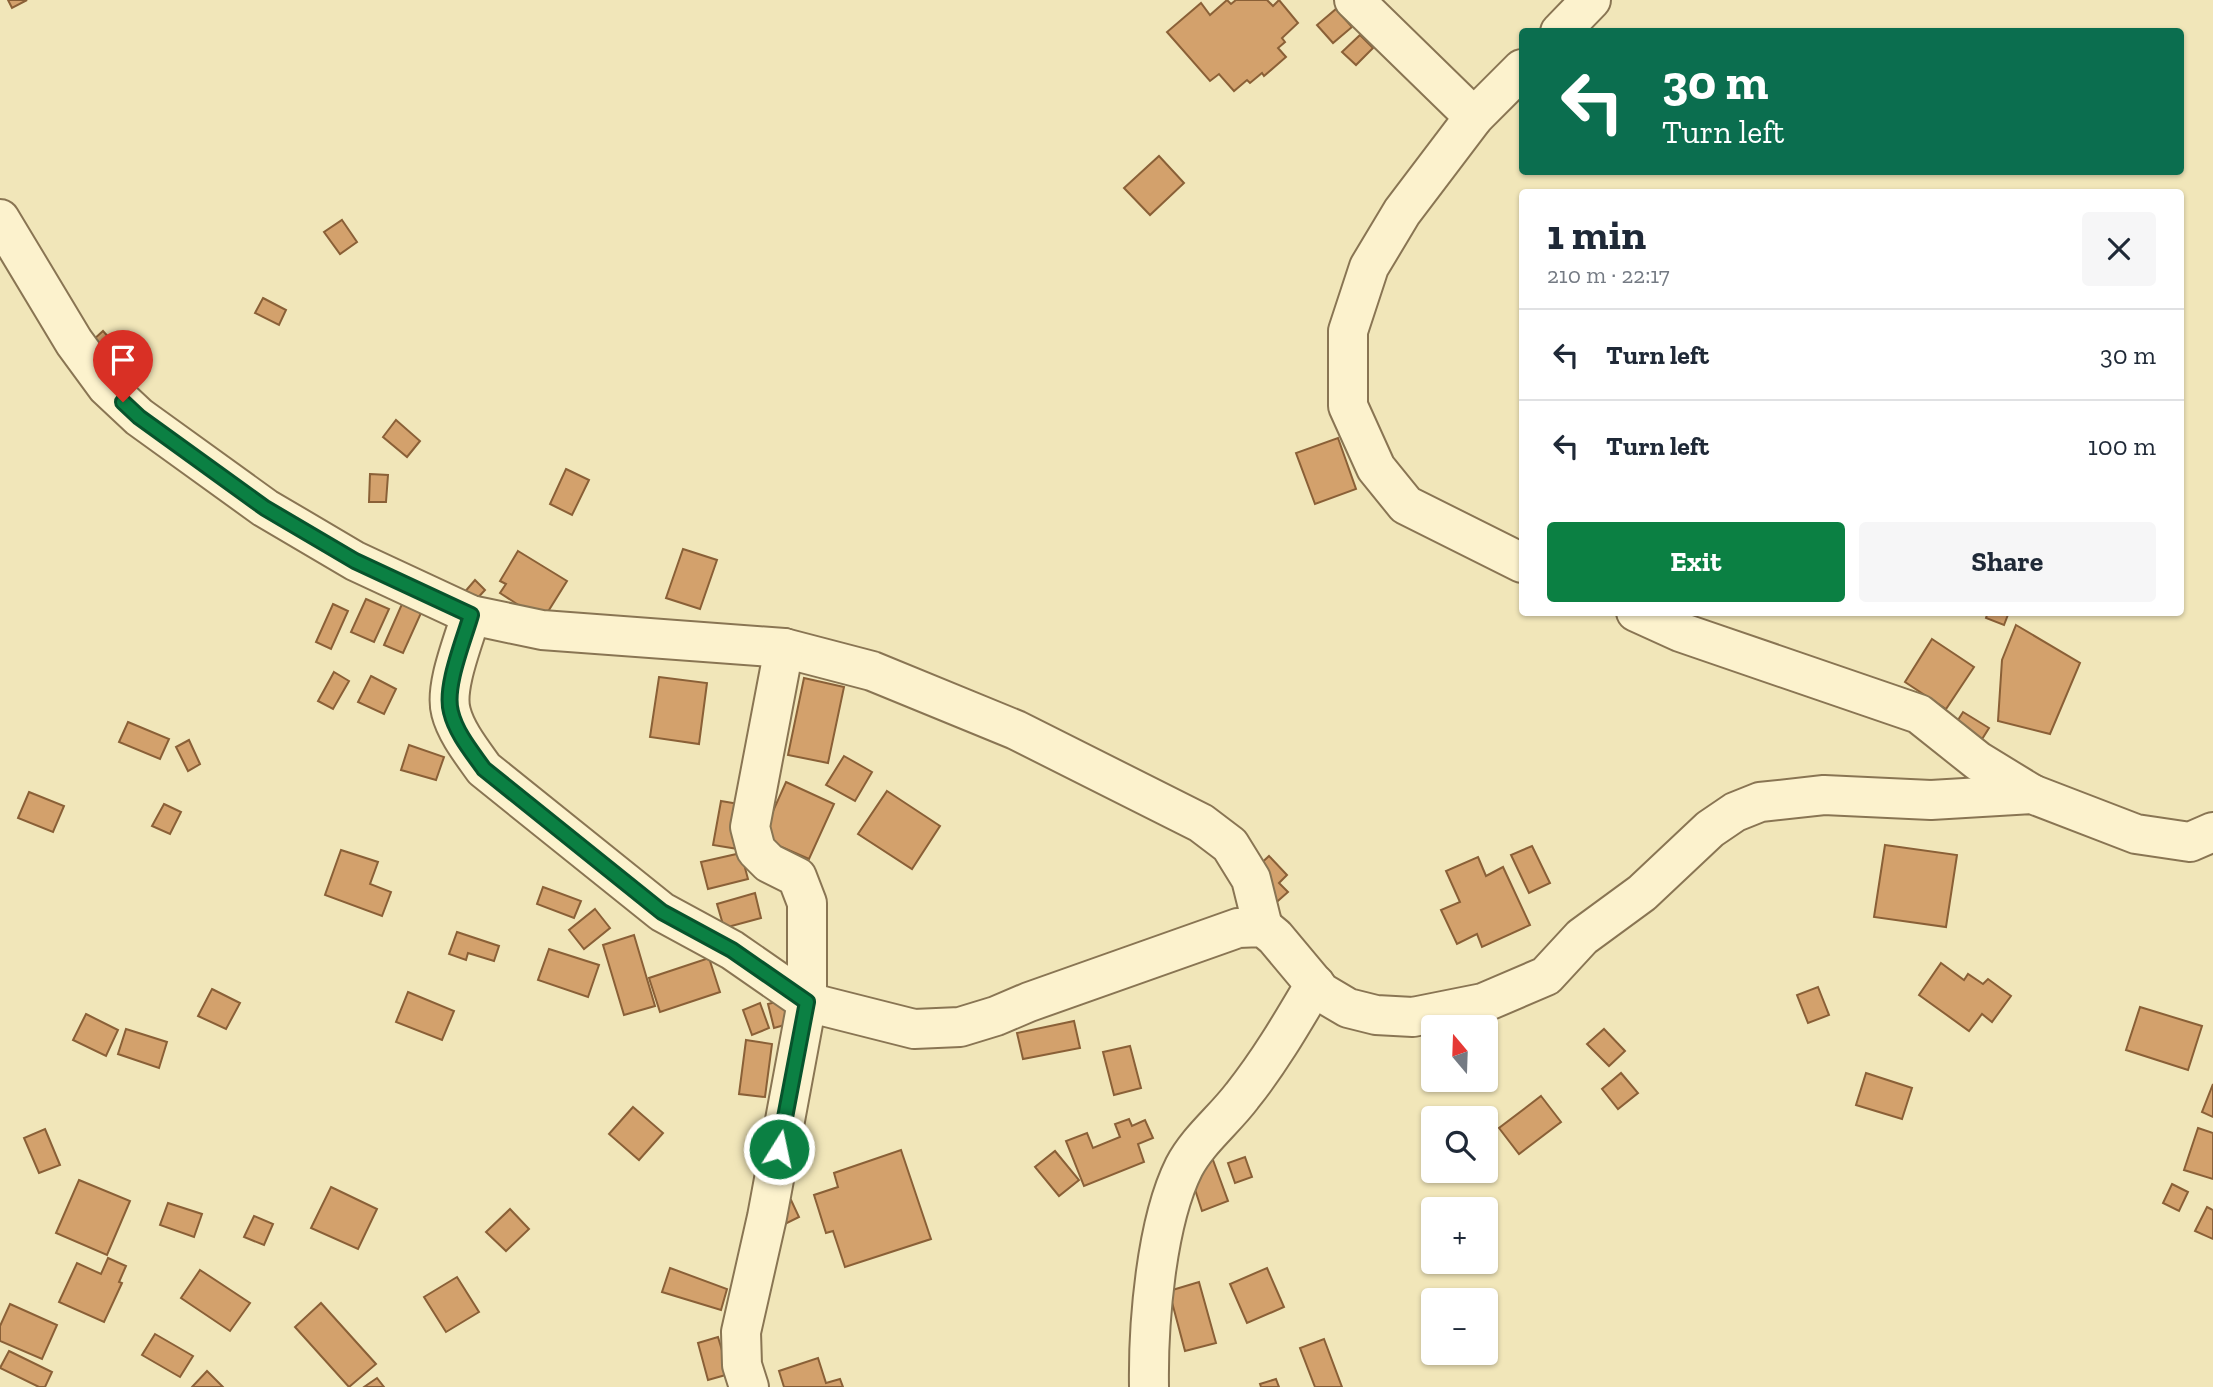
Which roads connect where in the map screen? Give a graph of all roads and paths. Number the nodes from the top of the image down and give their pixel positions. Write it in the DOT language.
graph roads {
  1 [pos="1354,0"];
  2 [pos="1591,0"];
  3 [pos="1564,28"];
  4 [pos="1519,72"];
  5 [pos="1474,117"];
  6 [pos="0,219"];
  7 [pos="1519,562"];
  8 [pos="471,615"];
  9 [pos="1645,616"];
  10 [pos="784,648"];
  11 [pos="2032,794"];
  12 [pos="2213,832"];
  13 [pos="1263,928"];
  14 [pos="1315,984"];
  15 [pos="807,1002"];
  16 [pos="749,1387"];
  17 [pos="1149,1387"];
  1 -- 5 [label="street"];
  2 -- 3 [label="street"];
  4 -- 5 [label="street"];
  5 -- 7 [label="street"];
  6 -- 8 [label="street"];
  8 -- 10 [label="street"];
  8 -- 15 [label="street"];
  9 -- 11 [label="street"];
  10 -- 13 [label="street"];
  10 -- 15 [label="street"];
  11 -- 12 [label="street"];
  11 -- 14 [label="street"];
  13 -- 14 [label="street"];
  13 -- 15 [label="street"];
  14 -- 17 [label="street"];
  15 -- 16 [label="street"];
}
